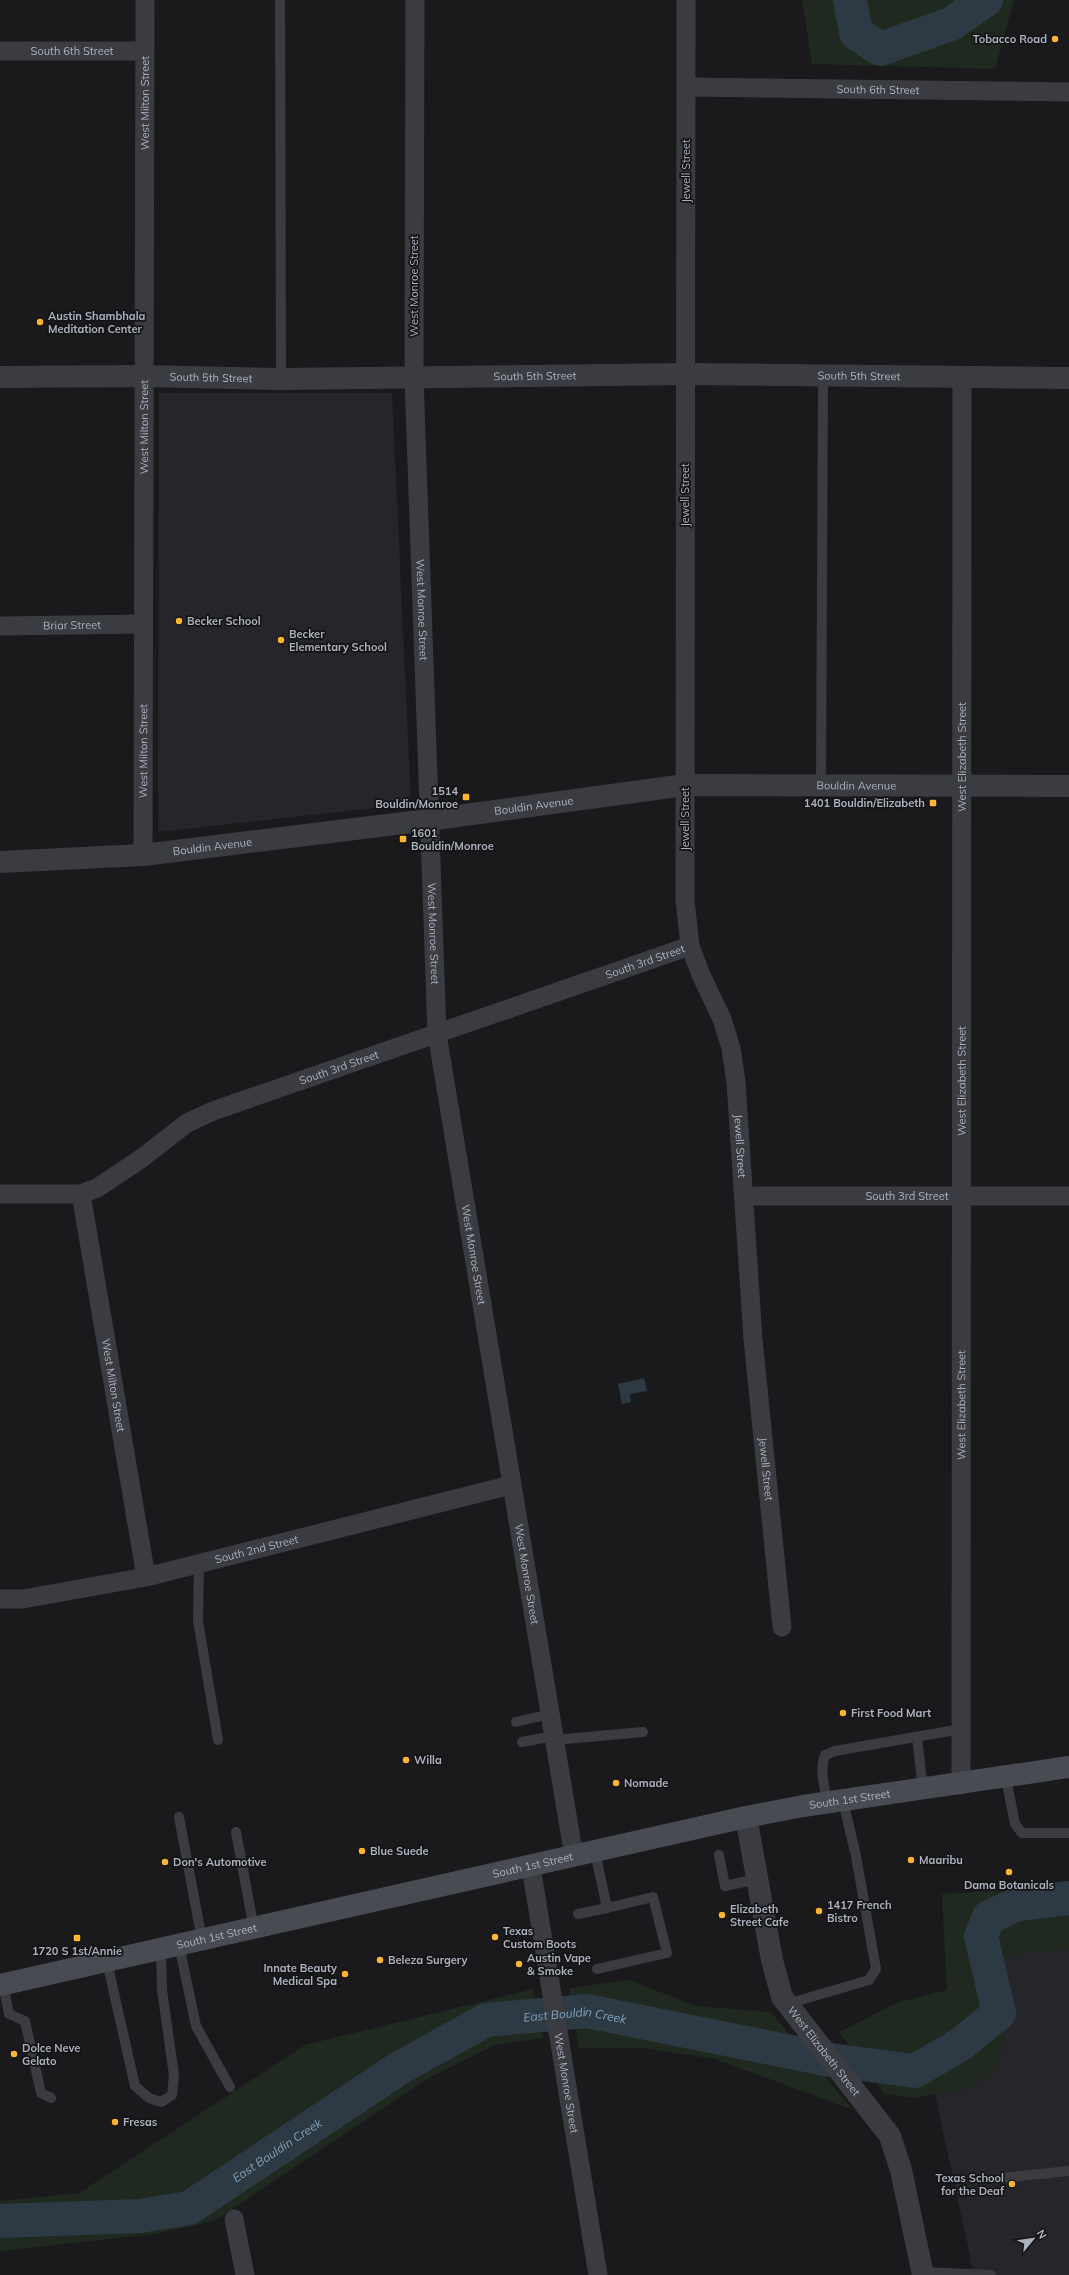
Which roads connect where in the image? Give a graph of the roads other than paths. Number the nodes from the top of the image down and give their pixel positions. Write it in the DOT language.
graph roads {
  1 [pos="145,0"];
  2 [pos="280,0"];
  3 [pos="415,0"];
  4 [pos="686,0"];
  5 [pos="0,51"];
  6 [pos="144,51"];
  7 [pos="687,87"];
  8 [pos="1069,92"];
  9 [pos="686,374"];
  10 [pos="143,376"];
  11 [pos="822,376"];
  12 [pos="0,377"];
  13 [pos="962,377"];
  14 [pos="414,378"];
  15 [pos="1069,378"];
  16 [pos="281,379"];
  17 [pos="143,624"];
  18 [pos="0,626"];
  19 [pos="685,785"];
  20 [pos="821,785"];
  21 [pos="962,786"];
  22 [pos="1069,786"];
  23 [pos="428,820"];
  24 [pos="143,855"];
  25 [pos="0,862"];
  26 [pos="690,946"];
  27 [pos="438,1034"];
  28 [pos="0,1194"];
  29 [pos="81,1194"];
  30 [pos="745,1196"];
  31 [pos="961,1196"];
  32 [pos="1069,1196"];
  33 [pos="511,1485"];
  34 [pos="199,1564"];
  35 [pos="146,1577"];
  36 [pos="0,1599"];
  37 [pos="782,1627"];
  38 [pos="550,1714"];
  39 [pos="516,1722"];
  40 [pos="961,1729"];
  41 [pos="643,1732"];
  42 [pos="917,1736"];
  43 [pos="554,1738"];
  44 [pos="218,1740"];
  45 [pos="522,1742"];
  46 [pos="1069,1767"];
  47 [pos="1006,1778"];
  48 [pos="961,1785"];
  49 [pos="923,1790"];
  50 [pos="835,1802"];
  51 [pos="179,1817"];
  52 [pos="746,1817"];
  53 [pos="236,1832"];
  54 [pos="1069,1832"];
  55 [pos="595,1852"];
  56 [pos="719,1855"];
  57 [pos="574,1857"];
  58 [pos="531,1867"];
  59 [pos="757,1879"];
  60 [pos="607,1908"];
  61 [pos="578,1914"];
  62 [pos="254,1929"];
  63 [pos="202,1940"];
  64 [pos="170,1947"];
  65 [pos="107,1962"];
  66 [pos="598,1969"];
  67 [pos="2,1985"];
  68 [pos="786,2004"];
  69 [pos="230,2087"];
  70 [pos="51,2098"];
  71 [pos="1069,2171"];
  72 [pos="1001,2178"];
  73 [pos="234,2219"];
  74 [pos="923,2274"];
  75 [pos="245,2275"];
  76 [pos="598,2275"];
  77 [pos="991,2275"];
  1 -- 6 [label="street, West Milton Street"];
  2 -- 16 [label="lane"];
  3 -- 14 [label="street, West Monroe Street"];
  4 -- 7 [label="street, Jewell Street"];
  5 -- 6 [label="street, South 6th Street"];
  6 -- 10 [label="street, West Milton Street"];
  7 -- 8 [label="street, South 6th Street"];
  7 -- 9 [label="street, Jewell Street"];
  9 -- 11 [label="street, South 5th Street"];
  9 -- 14 [label="street, South 5th Street"];
  9 -- 19 [label="street, Jewell Street"];
  10 -- 12 [label="street, South 5th Street"];
  10 -- 16 [label="street, South 5th Street"];
  10 -- 17 [label="street, West Milton Street"];
  11 -- 13 [label="street, South 5th Street"];
  11 -- 20 [label="lane"];
  13 -- 15 [label="street, South 5th Street"];
  13 -- 21 [label="street, West Elizabeth Street"];
  14 -- 16 [label="street, South 5th Street"];
  14 -- 23 [label="street, West Monroe Street"];
  17 -- 18 [label="street, Briar Street"];
  17 -- 24 [label="street, West Milton Street"];
  19 -- 20 [label="street, Bouldin Avenue"];
  19 -- 23 [label="street, Bouldin Avenue"];
  19 -- 26 [label="street, Jewell Street"];
  20 -- 21 [label="street, Bouldin Avenue"];
  21 -- 22 [label="street, Bouldin Avenue"];
  21 -- 31 [label="street, West Elizabeth Street"];
  23 -- 24 [label="street, Bouldin Avenue"];
  23 -- 27 [label="street, West Monroe Street"];
  24 -- 25 [label="street, Bouldin Avenue"];
  26 -- 27 [label="street, South 3rd Street"];
  26 -- 30 [label="street, Jewell Street"];
  27 -- 29 [label="street, South 3rd Street"];
  27 -- 33 [label="street, West Monroe Street"];
  28 -- 29 [label="street, South 3rd Street"];
  29 -- 35 [label="street, West Milton Street"];
  30 -- 31 [label="street, South 3rd Street"];
  30 -- 37 [label="street, Jewell Street"];
  31 -- 32 [label="street, South 3rd Street"];
  31 -- 40 [label="street, West Elizabeth Street"];
  33 -- 34 [label="street, South 2nd Street"];
  33 -- 38 [label="street, West Monroe Street"];
  34 -- 35 [label="street, South 2nd Street"];
  34 -- 44 [label="lane"];
  35 -- 36 [label="street, South 2nd Street"];
  38 -- 39 [label="lane"];
  38 -- 43 [label="street, West Monroe Street"];
  40 -- 42 [label="lane"];
  40 -- 48 [label="street, West Elizabeth Street"];
  41 -- 43 [label="lane"];
  42 -- 49 [label="lane"];
  42 -- 50 [label="lane"];
  43 -- 45 [label="lane"];
  43 -- 57 [label="street, West Monroe Street"];
  46 -- 47 [label="main road, South 1st Street"];
  47 -- 48 [label="main road, South 1st Street"];
  47 -- 54 [label="lane"];
  48 -- 49 [label="main road, South 1st Street"];
  49 -- 50 [label="main road, South 1st Street"];
  50 -- 52 [label="main road, South 1st Street"];
  50 -- 68 [label="lane"];
  51 -- 63 [label="lane"];
  52 -- 55 [label="main road, South 1st Street"];
  52 -- 59 [label="street, West Elizabeth Street"];
  53 -- 62 [label="lane"];
  55 -- 57 [label="main road, South 1st Street"];
  55 -- 60 [label="lane"];
  56 -- 59 [label="lane"];
  57 -- 58 [label="main road, South 1st Street"];
  58 -- 62 [label="main road, South 1st Street"];
  58 -- 76 [label="street, West Monroe Street"];
  59 -- 68 [label="street, West Elizabeth Street"];
  60 -- 61 [label="lane"];
  60 -- 66 [label="lane"];
  62 -- 63 [label="main road, South 1st Street"];
  63 -- 64 [label="main road, South 1st Street"];
  64 -- 65 [label="main road, South 1st Street"];
  64 -- 65 [label="lane"];
  64 -- 69 [label="lane"];
  65 -- 67 [label="main road, South 1st Street"];
  67 -- 70 [label="lane"];
  68 -- 74 [label="street, West Elizabeth Street"];
  71 -- 72 [label="lane"];
  73 -- 75 [label="street"];
  74 -- 77 [label="lane"];
}
